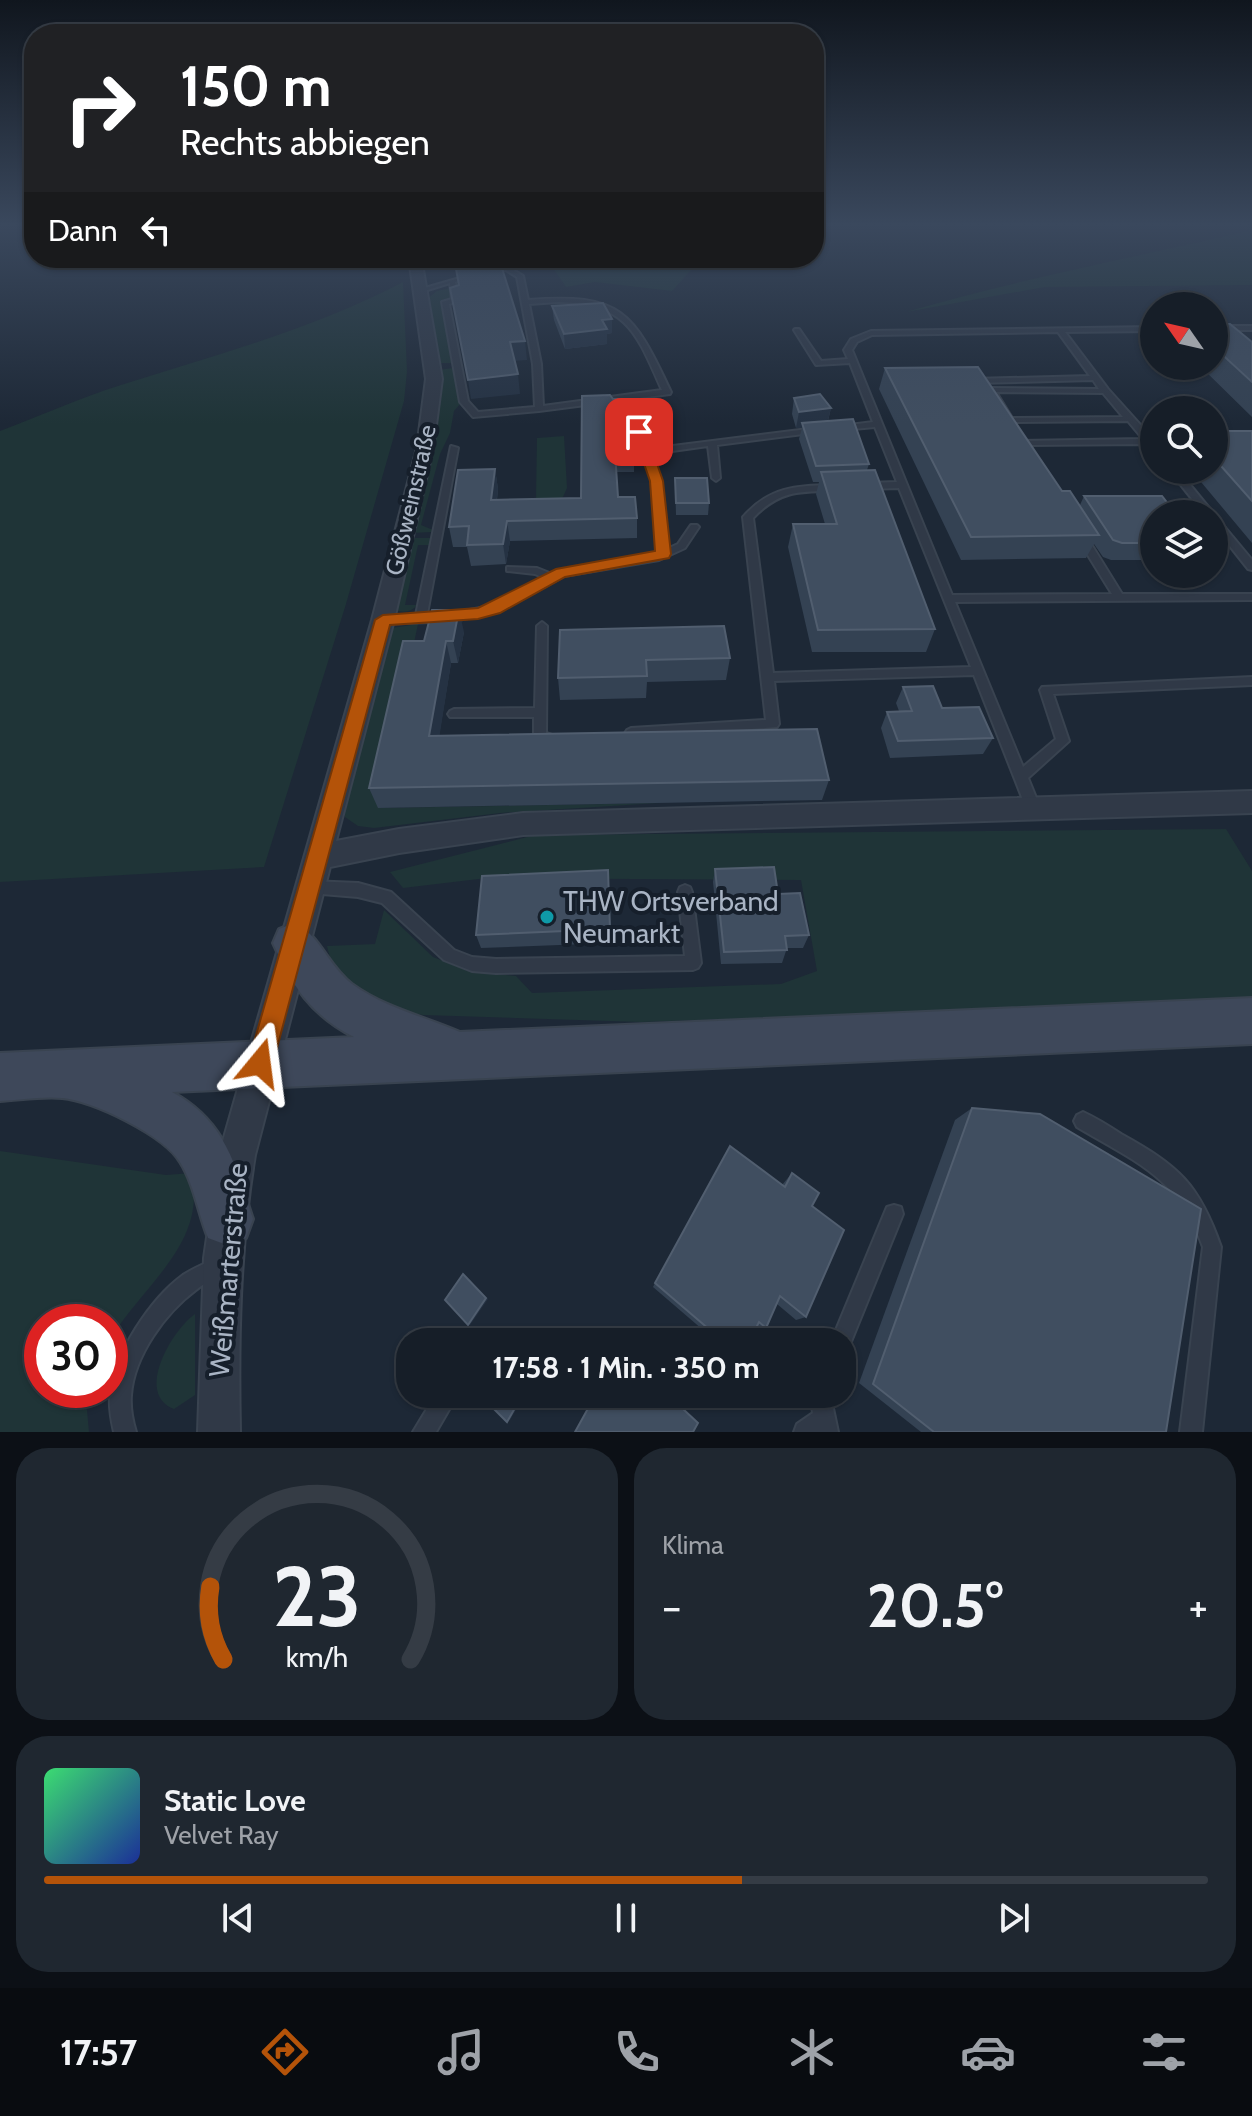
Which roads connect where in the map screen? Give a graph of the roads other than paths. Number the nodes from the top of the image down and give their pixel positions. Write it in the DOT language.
graph roads {
  1 [pos="421,290"];
  2 [pos="454,290"];
  3 [pos="524,290"];
  4 [pos="527,302"];
  5 [pos="1228,328"];
  6 [pos="1252,328"];
  7 [pos="1140,329"];
  8 [pos="797,330"];
  9 [pos="1060,330"];
  10 [pos="853,361"];
  11 [pos="444,366"];
  12 [pos="1096,378"];
  13 [pos="955,381"];
  14 [pos="862,383"];
  15 [pos="877,383"];
  16 [pos="1105,391"];
  17 [pos="539,409"];
  18 [pos="1131,419"];
  19 [pos="879,424"];
  20 [pos="1140,428"];
  21 [pos="639,432"];
  22 [pos="1140,439"];
  23 [pos="712,443"];
  24 [pos="454,448"];
  25 [pos="646,452"];
  26 [pos="1031,456"];
  27 [pos="716,478"];
  28 [pos="1184,484"];
  29 [pos="904,485"];
  30 [pos="844,487"];
  31 [pos="859,487"];
  32 [pos="1198,500"];
  33 [pos="694,527"];
  34 [pos="1079,534"];
  35 [pos="1228,537"];
  36 [pos="663,554"];
  37 [pos="1252,567"];
  38 [pos="511,569"];
  39 [pos="551,577"];
  40 [pos="1252,597"];
  41 [pos="1119,598"];
  42 [pos="950,599"];
  43 [pos="421,619"];
  44 [pos="383,620"];
  45 [pos="542,626"];
  46 [pos="979,671"];
  47 [pos="768,677"];
  48 [pos="1252,681"];
  49 [pos="540,712"];
  50 [pos="454,714"];
  51 [pos="618,734"];
  52 [pos="556,738"];
  53 [pos="524,739"];
  54 [pos="540,739"];
  55 [pos="1020,777"];
  56 [pos="1252,802"];
  57 [pos="1034,810"];
  58 [pos="319,857"];
  59 [pos="310,887"];
  60 [pos="685,892"];
  61 [pos="294,943"];
  62 [pos="1252,1021"];
  63 [pos="464,1054"];
  64 [pos="260,1063"];
  65 [pos="62,1074"];
  66 [pos="0,1077"];
  67 [pos="1083,1121"];
  68 [pos="894,1214"];
  69 [pos="225,1242"];
  70 [pos="847,1328"];
  71 [pos="439,1408"];
  72 [pos="819,1408"];
  73 [pos="818,1428"];
  74 [pos="125,1432"];
  75 [pos="219,1432"];
  76 [pos="424,1432"];
  77 [pos="1191,1432"];
  1 -- 11 [label="street, Gößweinstraße"];
  2 -- 11 [label="lane"];
  3 -- 4 [label="lane"];
  4 -- 17 [label="lane"];
  4 -- 17 [label="lane"];
  5 -- 6 [label="lane"];
  7 -- 9 [label="lane"];
  8 -- 10 [label="lane"];
  9 -- 10 [label="lane"];
  9 -- 12 [label="lane"];
  10 -- 14 [label="lane"];
  11 -- 17 [label="lane"];
  11 -- 44 [label="street, Gößweinstraße"];
  12 -- 13 [label="lane"];
  12 -- 16 [label="lane"];
  14 -- 15 [label="lane"];
  14 -- 19 [label="lane"];
  16 -- 18 [label="lane"];
  16 -- 18 [label="lane"];
  18 -- 20 [label="lane"];
  19 -- 23 [label="lane"];
  19 -- 29 [label="lane"];
  21 -- 25 [label="lane"];
  22 -- 26 [label="lane"];
  23 -- 25 [label="lane"];
  23 -- 27 [label="lane"];
  24 -- 43 [label="lane"];
  25 -- 36 [label="lane"];
  28 -- 32 [label="lane"];
  29 -- 31 [label="lane"];
  29 -- 42 [label="lane"];
  30 -- 47 [label="lane"];
  33 -- 36 [label="lane"];
  34 -- 41 [label="lane"];
  35 -- 37 [label="lane"];
  36 -- 39 [label="lane"];
  38 -- 39 [label="lane"];
  39 -- 43 [label="lane"];
  40 -- 41 [label="lane"];
  41 -- 42 [label="lane"];
  42 -- 46 [label="lane"];
  43 -- 44 [label="lane"];
  44 -- 58 [label="street, Gößweinstraße"];
  45 -- 49 [label="lane"];
  46 -- 47 [label="lane"];
  46 -- 55 [label="lane"];
  47 -- 51 [label="lane"];
  48 -- 55 [label="lane"];
  49 -- 50 [label="lane"];
  49 -- 54 [label="lane"];
  52 -- 54 [label="lane"];
  53 -- 54 [label="lane"];
  55 -- 57 [label="lane"];
  56 -- 57 [label="street"];
  57 -- 58 [label="street"];
  58 -- 59 [label="street, Gößweinstraße"];
  59 -- 60 [label="lane"];
  59 -- 61 [label="street, Gößweinstraße"];
  61 -- 63 [label="main road"];
  61 -- 64 [label="street, Gößweinstraße"];
  62 -- 63 [label="main road"];
  63 -- 64 [label="main road"];
  64 -- 65 [label="main road"];
  64 -- 69 [label="street, Weißmarterstraße"];
  65 -- 66 [label="main road"];
  65 -- 69 [label="main road"];
  67 -- 77 [label="lane"];
  68 -- 70 [label="lane"];
  69 -- 74 [label="lane"];
  69 -- 75 [label="street, Weißmarterstraße"];
  71 -- 76 [label="lane"];
  72 -- 73 [label="lane"];
}
